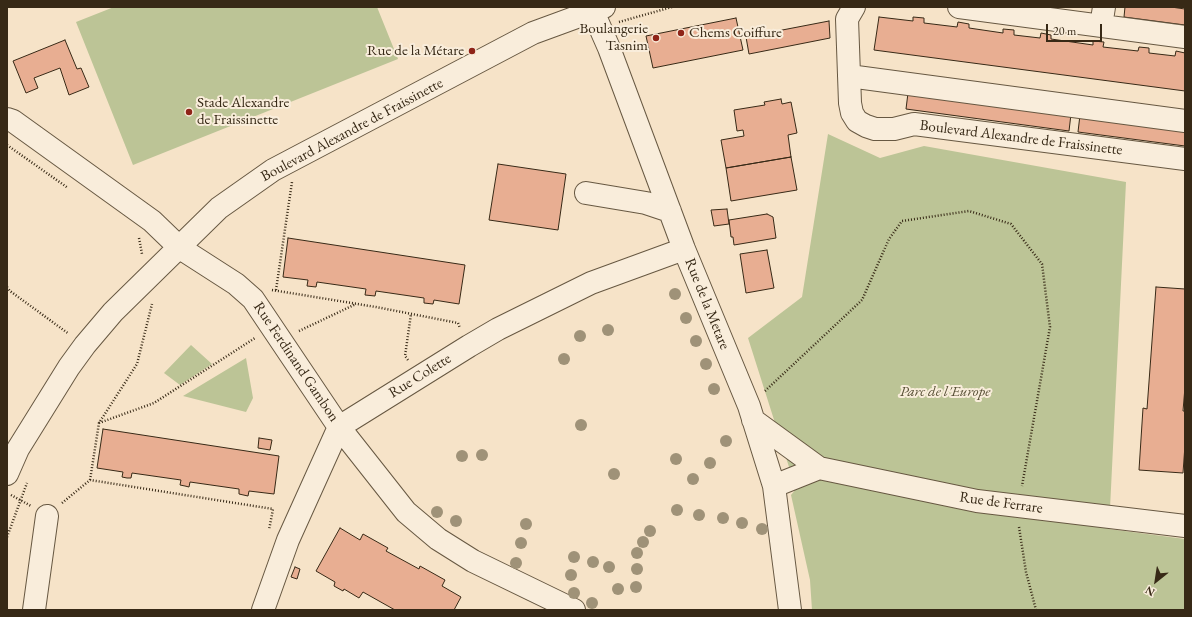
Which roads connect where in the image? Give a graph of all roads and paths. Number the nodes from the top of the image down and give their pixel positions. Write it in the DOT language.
graph roads {
  1 [pos="672,7"];
  2 [pos="854,7"];
  3 [pos="959,7"];
  4 [pos="597,13"];
  5 [pos="1073,14"];
  6 [pos="1102,16"];
  7 [pos="1185,37"];
  8 [pos="849,76"];
  9 [pos="7,119"];
  10 [pos="1185,121"];
  11 [pos="7,146"];
  12 [pos="1185,159"];
  13 [pos="287,184"];
  14 [pos="73,191"];
  15 [pos="586,193"];
  16 [pos="670,211"];
  17 [pos="138,237"];
  18 [pos="180,248"];
  19 [pos="684,249"];
  20 [pos="139,259"];
  21 [pos="7,287"];
  22 [pos="269,289"];
  23 [pos="276,290"];
  24 [pos="154,297"];
  25 [pos="356,304"];
  26 [pos="411,314"];
  27 [pos="59,326"];
  28 [pos="276,334"];
  29 [pos="469,346"];
  30 [pos="422,376"];
  31 [pos="751,413"];
  32 [pos="99,423"];
  33 [pos="339,427"];
  34 [pos="819,468"];
  35 [pos="7,474"];
  36 [pos="29,477"];
  37 [pos="90,480"];
  38 [pos="774,486"];
  39 [pos="7,493"];
  40 [pos="21,499"];
  41 [pos="1019,506"];
  42 [pos="47,516"];
  43 [pos="1185,526"];
  44 [pos="7,537"];
  45 [pos="277,538"];
  46 [pos="34,610"];
  47 [pos="263,610"];
  48 [pos="574,610"];
  49 [pos="790,610"];
  50 [pos="1036,610"];
  1 -- 4 [label="path"];
  2 -- 8 [label="street, Boulevard Alexandre de Fraissinette"];
  3 -- 5 [label="street"];
  4 -- 16 [label="street, Rue de la Metare"];
  4 -- 18 [label="street, Boulevard Alexandre de Fraissinette"];
  5 -- 6 [label="street"];
  6 -- 7 [label="street"];
  8 -- 10 [label="street"];
  8 -- 12 [label="street, Boulevard Alexandre de Fraissinette"];
  9 -- 18 [label="street, Rue Ferdinand Gambon"];
  11 -- 14 [label="path"];
  13 -- 23 [label="path"];
  15 -- 16 [label="street"];
  16 -- 19 [label="street, Rue de la Metare"];
  17 -- 20 [label="path"];
  18 -- 28 [label="street, Rue Ferdinand Gambon"];
  18 -- 35 [label="street, Boulevard Alexandre de Fraissinette"];
  19 -- 29 [label="street, Rue Colette"];
  19 -- 31 [label="street, Rue de la Metare"];
  21 -- 27 [label="path"];
  22 -- 23 [label="path"];
  23 -- 25 [label="path"];
  24 -- 32 [label="path"];
  25 -- 26 [label="path"];
  25 -- 28 [label="path"];
  26 -- 29 [label="path"];
  26 -- 30 [label="path"];
  28 -- 32 [label="path"];
  28 -- 33 [label="street, Rue Ferdinand Gambon"];
  29 -- 30 [label="street, Rue Colette"];
  30 -- 33 [label="street, Rue Colette"];
  31 -- 34 [label="street, Rue de Ferrare"];
  31 -- 38 [label="street, Rue de la Metare"];
  31 -- 41 [label="path"];
  32 -- 37 [label="path"];
  33 -- 45 [label="street"];
  33 -- 48 [label="street, Rue Ferdinand Gambon"];
  34 -- 38 [label="street"];
  34 -- 41 [label="street, Rue de Ferrare"];
  36 -- 40 [label="path"];
  37 -- 42 [label="path"];
  37 -- 45 [label="path"];
  38 -- 49 [label="street, Rue de la Metare"];
  39 -- 40 [label="path"];
  40 -- 42 [label="path"];
  40 -- 44 [label="path"];
  41 -- 43 [label="street, Rue de Ferrare"];
  41 -- 50 [label="path"];
  42 -- 46 [label="street"];
  45 -- 47 [label="street"];
}
